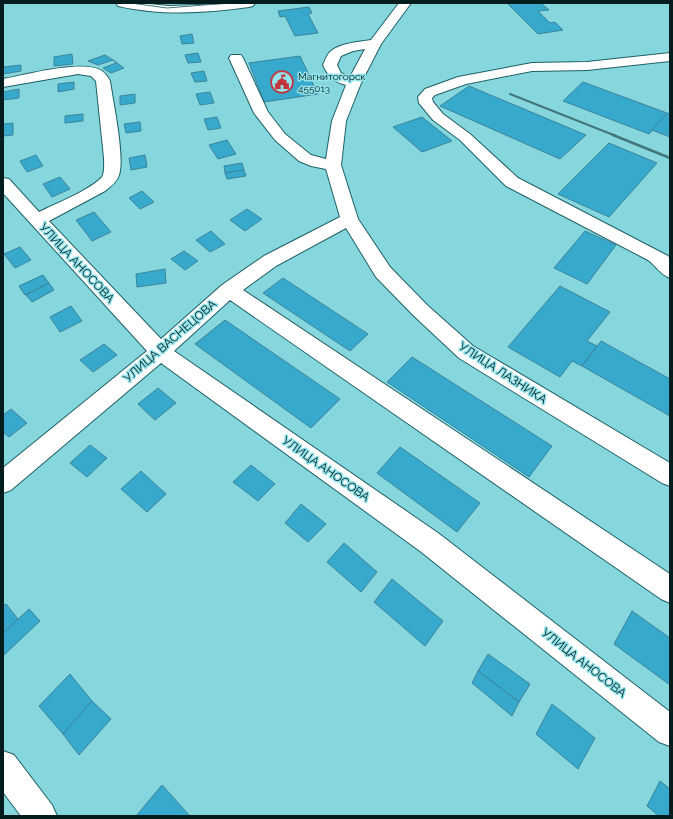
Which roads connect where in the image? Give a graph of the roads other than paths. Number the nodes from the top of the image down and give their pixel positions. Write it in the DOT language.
graph roads {
  1 [pos="122,3"];
  2 [pos="249,3"];
  3 [pos="405,3"];
  4 [pos="375,43"];
  5 [pos="670,57"];
  6 [pos="236,58"];
  7 [pos="3,83"];
  8 [pos="354,83"];
  9 [pos="333,165"];
  10 [pos="3,183"];
  11 [pos="349,219"];
  12 [pos="37,220"];
  13 [pos="670,272"];
  14 [pos="229,290"];
  15 [pos="160,352"];
  16 [pos="670,475"];
  17 [pos="3,482"];
  18 [pos="670,590"];
  19 [pos="670,731"];
  20 [pos="3,766"];
  21 [pos="41,816"];
  1 -- 2 [label="street"];
  3 -- 4 [label="street"];
  4 -- 8 [label="street"];
  4 -- 8 [label="street"];
  5 -- 13 [label="street"];
  6 -- 9 [label="street"];
  7 -- 12 [label="street"];
  8 -- 9 [label="street"];
  9 -- 11 [label="street, УЛИЦА ЛАЗНИКА"];
  10 -- 12 [label="street, УЛИЦА АНОСОВА"];
  11 -- 14 [label="street, УЛИЦА ВАСНЕЦОВА"];
  11 -- 16 [label="street, УЛИЦА ЛАЗНИКА"];
  12 -- 15 [label="street, УЛИЦА АНОСОВА"];
  14 -- 15 [label="street, УЛИЦА ВАСНЕЦОВА"];
  14 -- 18 [label="street"];
  15 -- 17 [label="street, УЛИЦА ВАСНЕЦОВА"];
  15 -- 19 [label="street, УЛИЦА АНОСОВА"];
  20 -- 21 [label="street"];
}
